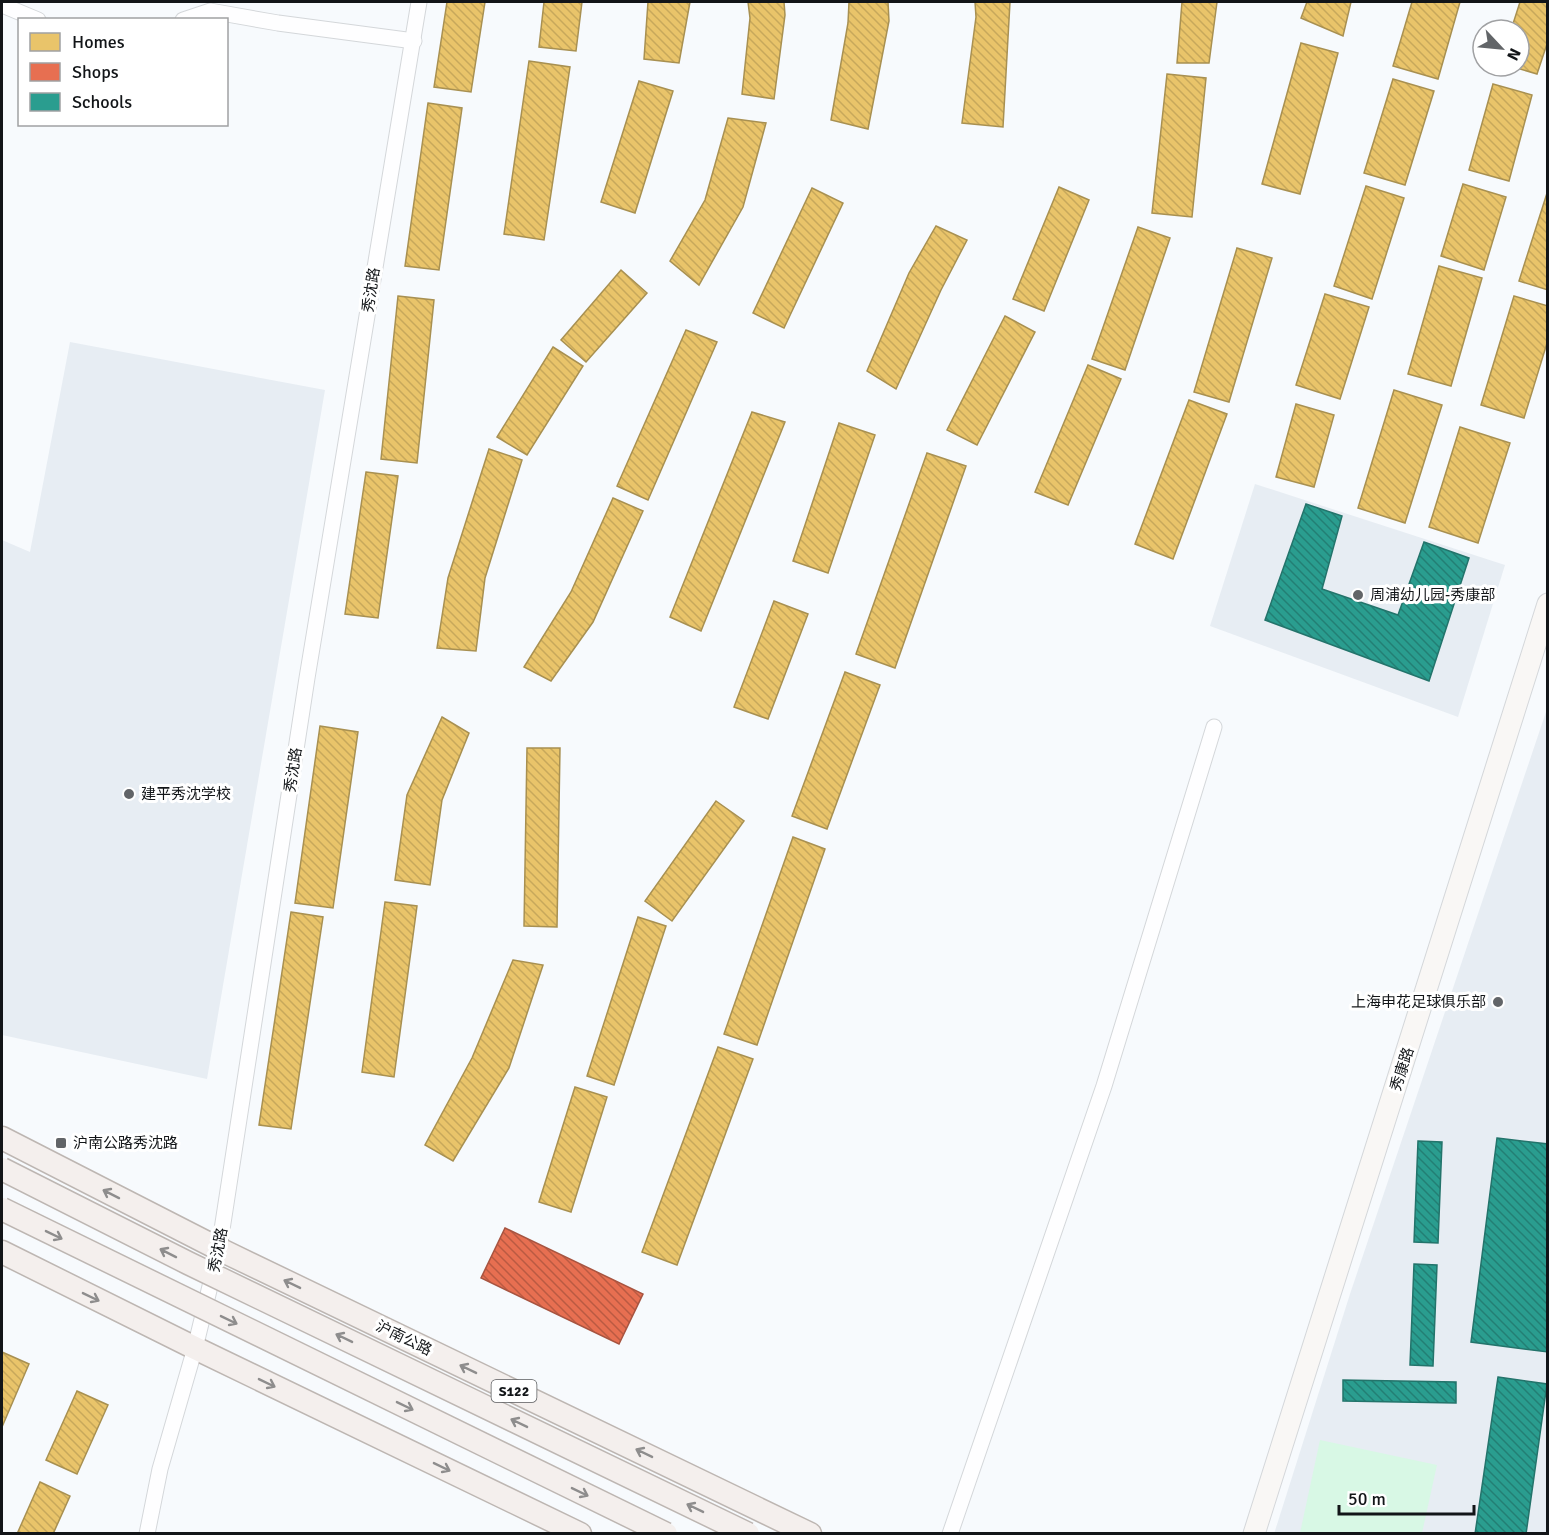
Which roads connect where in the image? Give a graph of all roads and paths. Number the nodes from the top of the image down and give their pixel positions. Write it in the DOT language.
graph roads {
  1 [pos="419,2"];
  2 [pos="2,5"];
  3 [pos="33,18"];
  4 [pos="189,18"];
  5 [pos="413,41"];
  6 [pos="1548,604"];
  7 [pos="1214,727"];
  8 [pos="2,1138"];
  9 [pos="2,1169"];
  10 [pos="2,1209"];
  11 [pos="219,1249"];
  12 [pos="2,1252"];
  13 [pos="195,1348"];
  14 [pos="147,1533"];
  15 [pos="580,1533"];
  16 [pos="666,1533"];
  17 [pos="748,1533"];
  18 [pos="810,1533"];
  19 [pos="950,1533"];
  20 [pos="1254,1533"];
  1 -- 5 [label="street, 秀沈路"];
  2 -- 3 [label="street"];
  4 -- 5 [label="street"];
  5 -- 11 [label="street, 秀沈路"];
  6 -- 20 [label="street, 秀康路"];
  7 -- 19 [label="street"];
  11 -- 8 [label="main road, 沪南公路 / S122, one-way"];
  17 -- 9 [label="main road, one-way, bridge"];
  10 -- 16 [label="main road, one-way, bridge"];
  11 -- 13 [label="street, 秀沈路"];
  18 -- 11 [label="main road, 沪南公路 / S122, one-way"];
  12 -- 13 [label="main road, one-way"];
  13 -- 14 [label="street, 秀沈路"];
  13 -- 15 [label="main road, one-way"];
}
